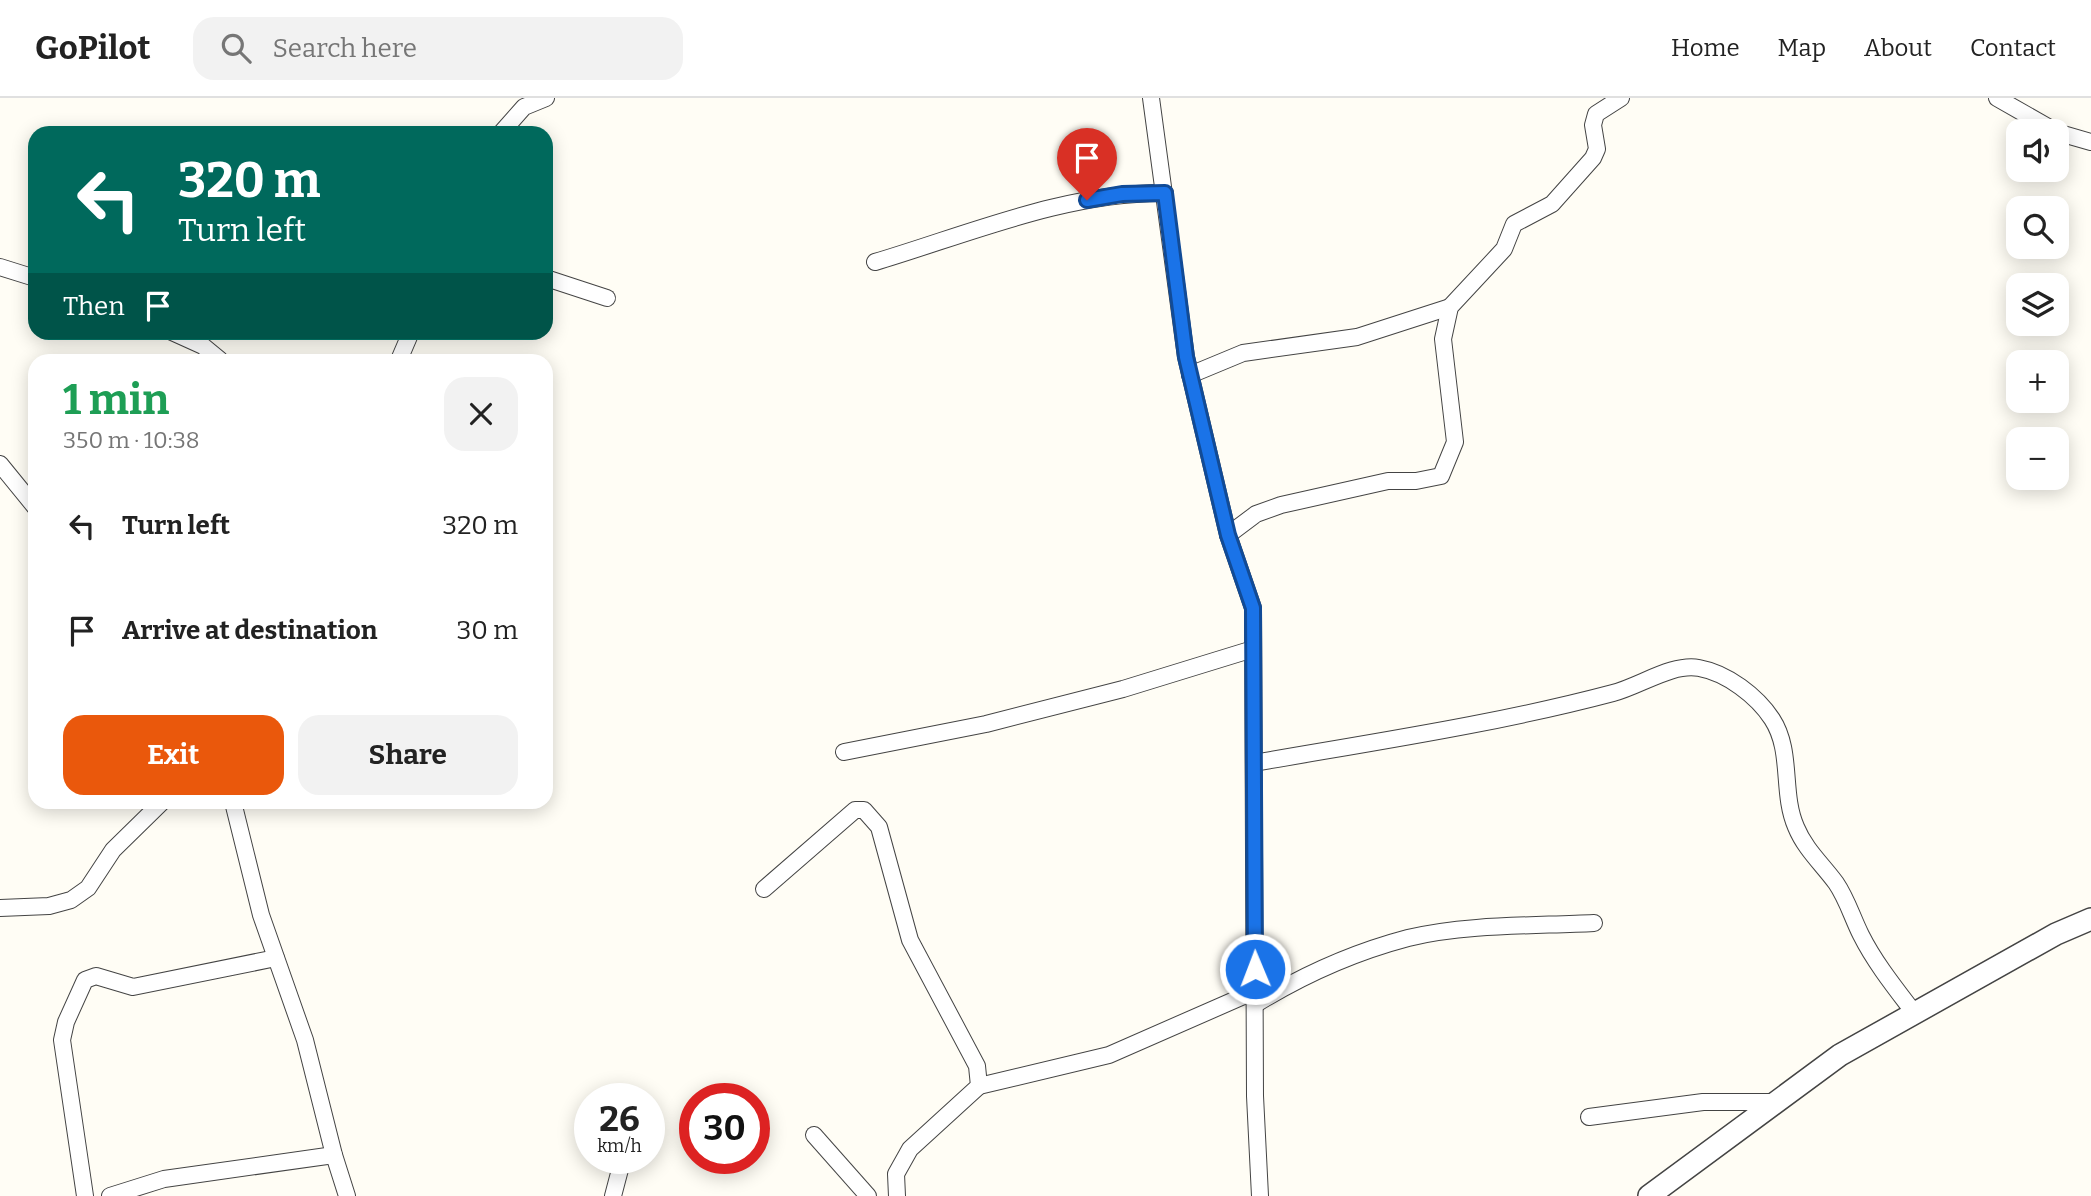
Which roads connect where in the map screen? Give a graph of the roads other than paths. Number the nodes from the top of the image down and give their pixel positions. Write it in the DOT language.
graph roads {
  1 [pos="546,98"];
  2 [pos="1151,98"];
  3 [pos="1621,98"];
  4 [pos="1997,98"];
  5 [pos="2033,119"];
  6 [pos="507,126"];
  7 [pos="2069,136"];
  8 [pos="2091,142"];
  9 [pos="1165,193"];
  10 [pos="875,262"];
  11 [pos="0,267"];
  12 [pos="28,276"];
  13 [pos="553,280"];
  14 [pos="607,298"];
  15 [pos="1450,307"];
  16 [pos="190,340"];
  17 [pos="213,354"];
  18 [pos="1190,375"];
  19 [pos="0,464"];
  20 [pos="28,499"];
  21 [pos="1228,535"];
  22 [pos="1253,649"];
  23 [pos="844,752"];
  24 [pos="1254,764"];
  25 [pos="155,809"];
  26 [pos="235,809"];
  27 [pos="764,890"];
  28 [pos="0,908"];
  29 [pos="2091,919"];
  30 [pos="1594,923"];
  31 [pos="276,958"];
  32 [pos="1255,998"];
  33 [pos="1915,1014"];
  34 [pos="978,1086"];
  35 [pos="1772,1102"];
  36 [pos="1589,1117"];
  37 [pos="814,1135"];
  38 [pos="334,1155"];
  39 [pos="619,1174"];
  40 [pos="85,1196"];
  41 [pos="110,1196"];
  42 [pos="347,1196"];
  43 [pos="613,1196"];
  44 [pos="868,1196"];
  45 [pos="897,1196"];
  46 [pos="1261,1196"];
  47 [pos="1649,1196"];
  1 -- 6 [label="street"];
  2 -- 9 [label="street"];
  3 -- 15 [label="street"];
  4 -- 5 [label="street"];
  7 -- 8 [label="street"];
  9 -- 10 [label="street"];
  9 -- 18 [label="street"];
  11 -- 12 [label="street"];
  13 -- 14 [label="street"];
  15 -- 18 [label="street"];
  15 -- 21 [label="street"];
  16 -- 17 [label="street"];
  18 -- 21 [label="street"];
  19 -- 20 [label="street"];
  21 -- 22 [label="street"];
  22 -- 23 [label="street"];
  22 -- 24 [label="street"];
  24 -- 32 [label="street"];
  24 -- 33 [label="street"];
  25 -- 28 [label="street"];
  26 -- 31 [label="street"];
  27 -- 34 [label="street"];
  29 -- 33 [label="street"];
  30 -- 32 [label="street"];
  31 -- 38 [label="street"];
  31 -- 40 [label="street"];
  32 -- 34 [label="street"];
  32 -- 46 [label="street"];
  33 -- 35 [label="street"];
  34 -- 45 [label="street"];
  35 -- 36 [label="street"];
  35 -- 47 [label="street"];
  37 -- 44 [label="street"];
  38 -- 41 [label="street"];
  38 -- 42 [label="street"];
  39 -- 43 [label="street"];
}
